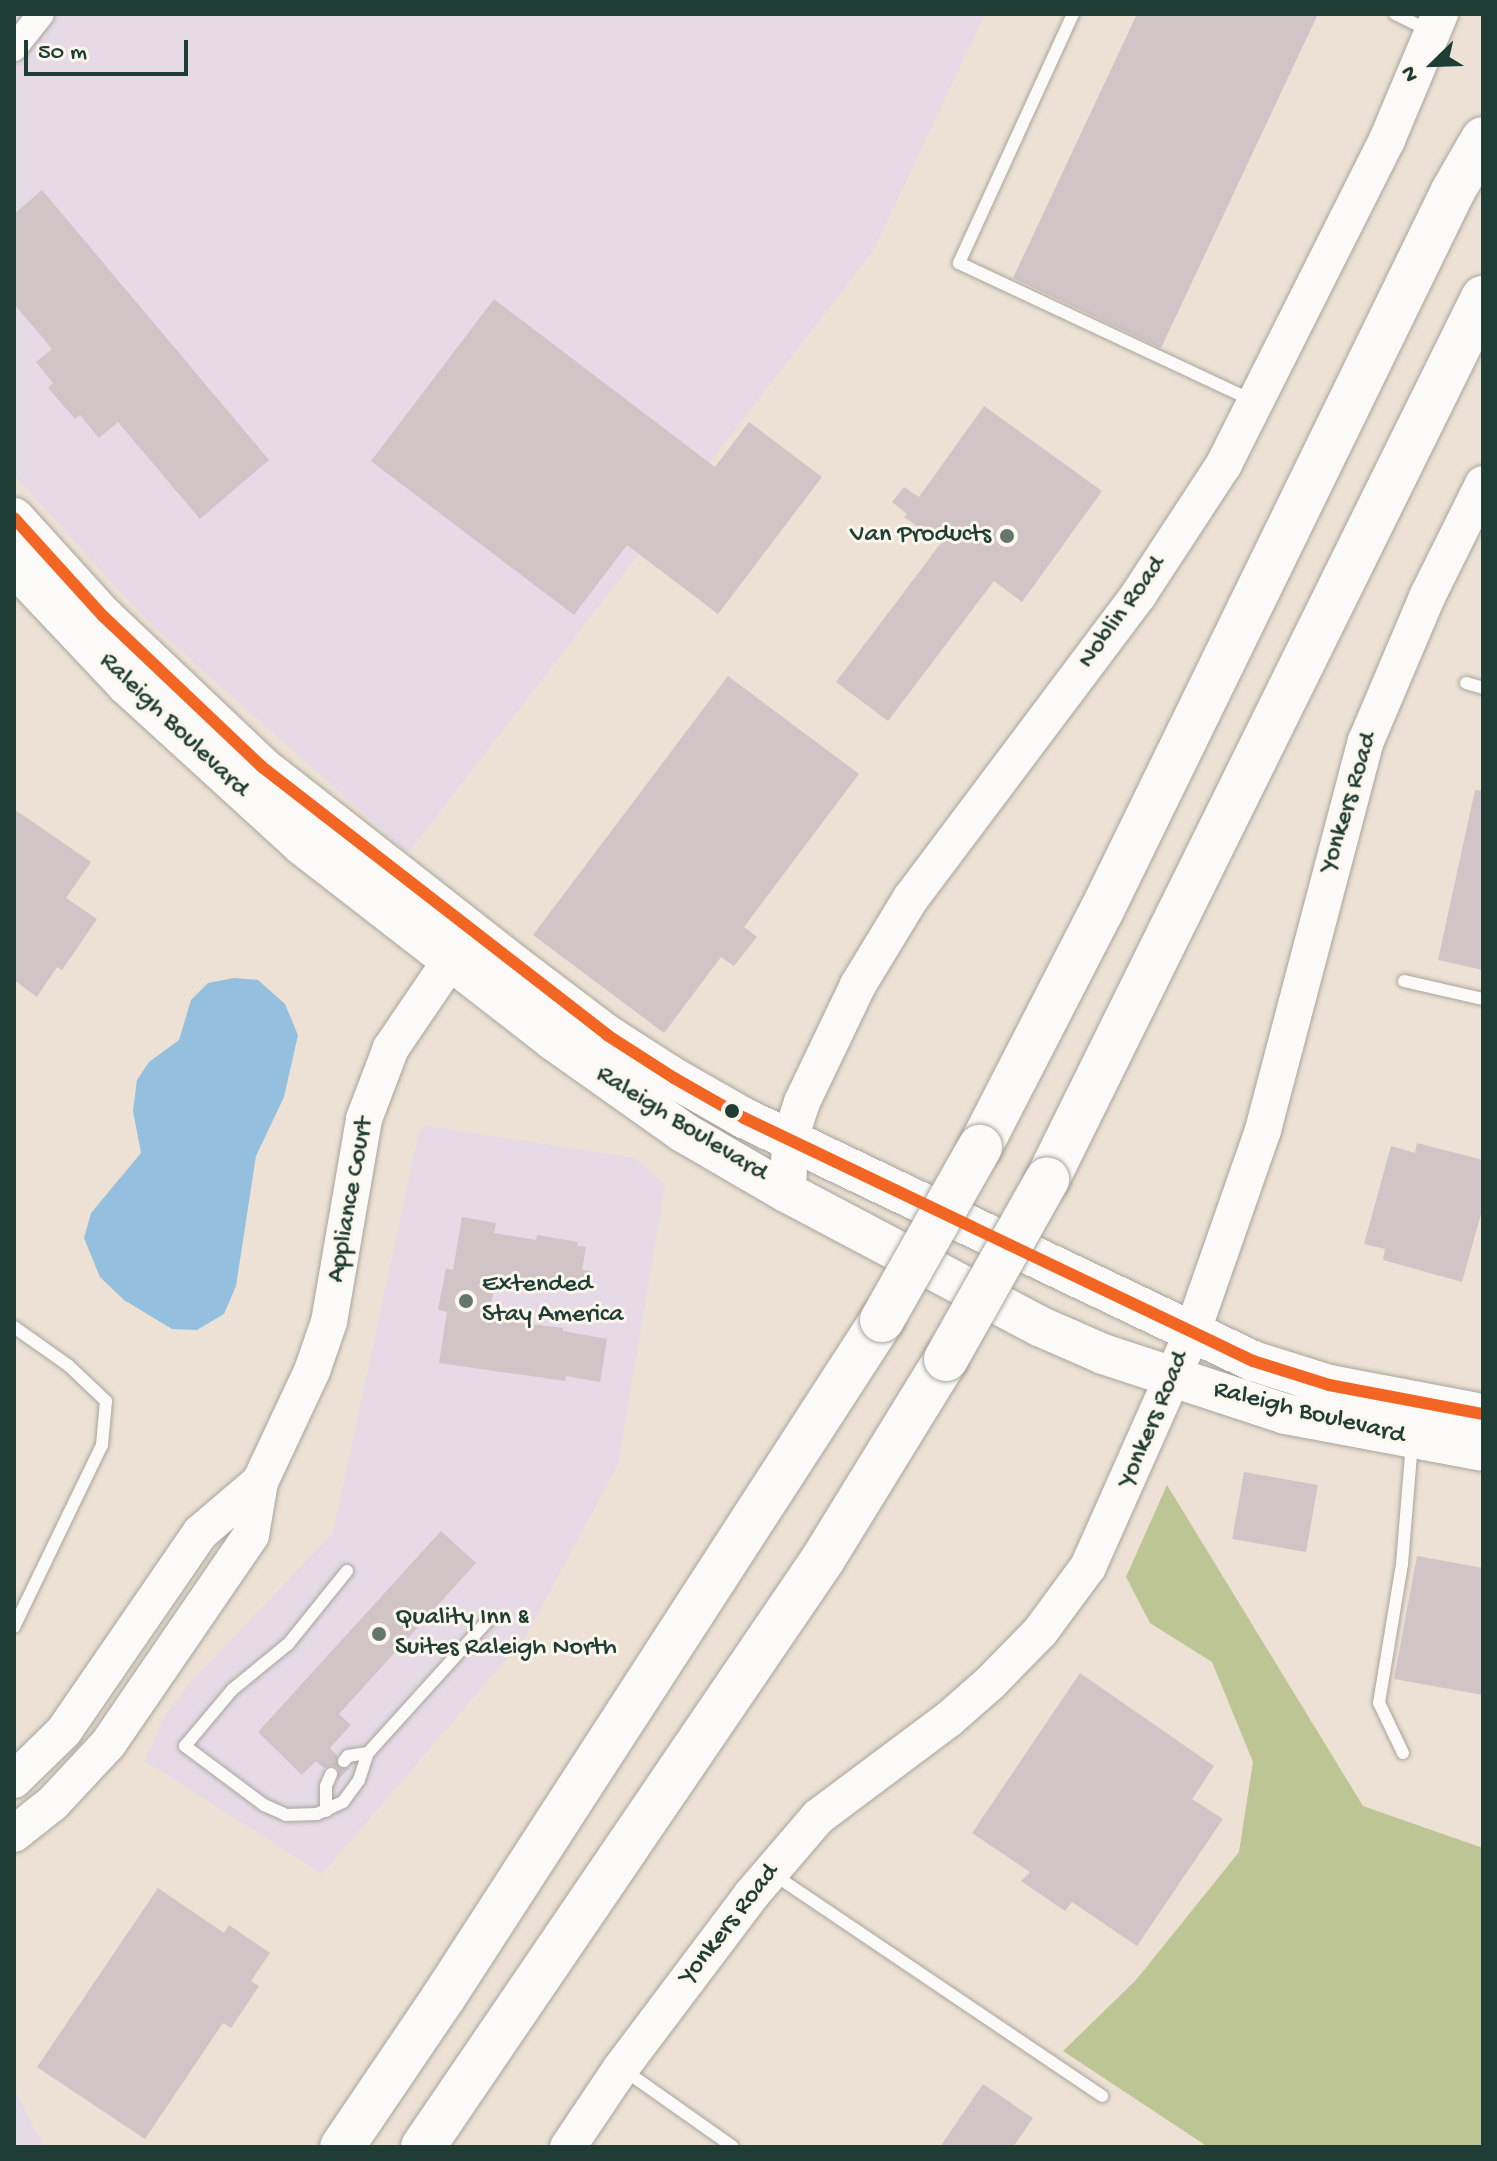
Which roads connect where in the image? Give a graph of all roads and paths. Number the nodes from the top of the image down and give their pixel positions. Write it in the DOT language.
graph roads {
  1 [pos="41,14"];
  2 [pos="1073,14"];
  3 [pos="1395,14"];
  4 [pos="1437,23"];
  5 [pos="14,48"];
  6 [pos="1483,110"];
  7 [pos="1483,139"];
  8 [pos="1453,191"];
  9 [pos="1483,298"];
  10 [pos="1257,403"];
  11 [pos="1483,484"];
  12 [pos="14,518"];
  13 [pos="14,565"];
  14 [pos="1466,683"];
  15 [pos="1483,688"];
  16 [pos="460,946"];
  17 [pos="1404,981"];
  18 [pos="1483,999"];
  19 [pos="790,1139"];
  20 [pos="788,1193"];
  21 [pos="14,1327"];
  22 [pos="1192,1333"];
  23 [pos="1172,1377"];
  24 [pos="1483,1414"];
  25 [pos="1412,1438"];
  26 [pos="1483,1451"];
  27 [pos="260,1482"];
  28 [pos="347,1571"];
  29 [pos="489,1619"];
  30 [pos="14,1627"];
  31 [pos="368,1753"];
  32 [pos="1403,1753"];
  33 [pos="344,1761"];
  34 [pos="331,1774"];
  35 [pos="14,1780"];
  36 [pos="326,1811"];
  37 [pos="14,1834"];
  38 [pos="770,1872"];
  39 [pos="443,1998"];
  40 [pos="621,2068"];
  41 [pos="473,2075"];
  42 [pos="1102,2096"];
  43 [pos="309,2147"];
  44 [pos="342,2147"];
  45 [pos="423,2147"];
  46 [pos="458,2147"];
  47 [pos="568,2147"];
  48 [pos="733,2147"];
  1 -- 5 [label="street"];
  2 -- 10 [label="lane"];
  3 -- 4 [label="lane"];
  4 -- 10 [label="street, Noblin Road"];
  6 -- 8 [label="highway"];
  7 -- 8 [label="highway"];
  8 -- 39 [label="highway, bridge"];
  9 -- 41 [label="highway, bridge"];
  10 -- 19 [label="street, Noblin Road"];
  11 -- 22 [label="street, Yonkers Road"];
  12 -- 16 [label="main road, Raleigh Boulevard"];
  13 -- 16 [label="main road, Raleigh Boulevard"];
  14 -- 15 [label="lane"];
  16 -- 19 [label="main road, Raleigh Boulevard"];
  16 -- 20 [label="main road, Raleigh Boulevard"];
  16 -- 27 [label="street, Appliance Court"];
  17 -- 18 [label="lane"];
  19 -- 20 [label="street, Noblin Road"];
  19 -- 22 [label="main road, Raleigh Boulevard"];
  20 -- 23 [label="main road, Raleigh Boulevard"];
  21 -- 30 [label="lane"];
  22 -- 23 [label="street, Yonkers Road"];
  22 -- 24 [label="main road, Raleigh Boulevard"];
  23 -- 25 [label="main road, Raleigh Boulevard"];
  23 -- 38 [label="street, Yonkers Road"];
  25 -- 26 [label="main road, Raleigh Boulevard"];
  25 -- 32 [label="lane"];
  27 -- 35 [label="street, Appliance Court"];
  27 -- 37 [label="street, Appliance Court"];
  28 -- 36 [label="lane"];
  29 -- 31 [label="lane"];
  31 -- 33 [label="lane"];
  31 -- 36 [label="lane"];
  34 -- 36 [label="lane"];
  38 -- 40 [label="street, Yonkers Road"];
  38 -- 42 [label="lane"];
  39 -- 43 [label="highway"];
  39 -- 44 [label="highway"];
  40 -- 47 [label="street, Yonkers Road"];
  40 -- 48 [label="lane"];
  41 -- 45 [label="highway"];
  41 -- 46 [label="highway"];
}
